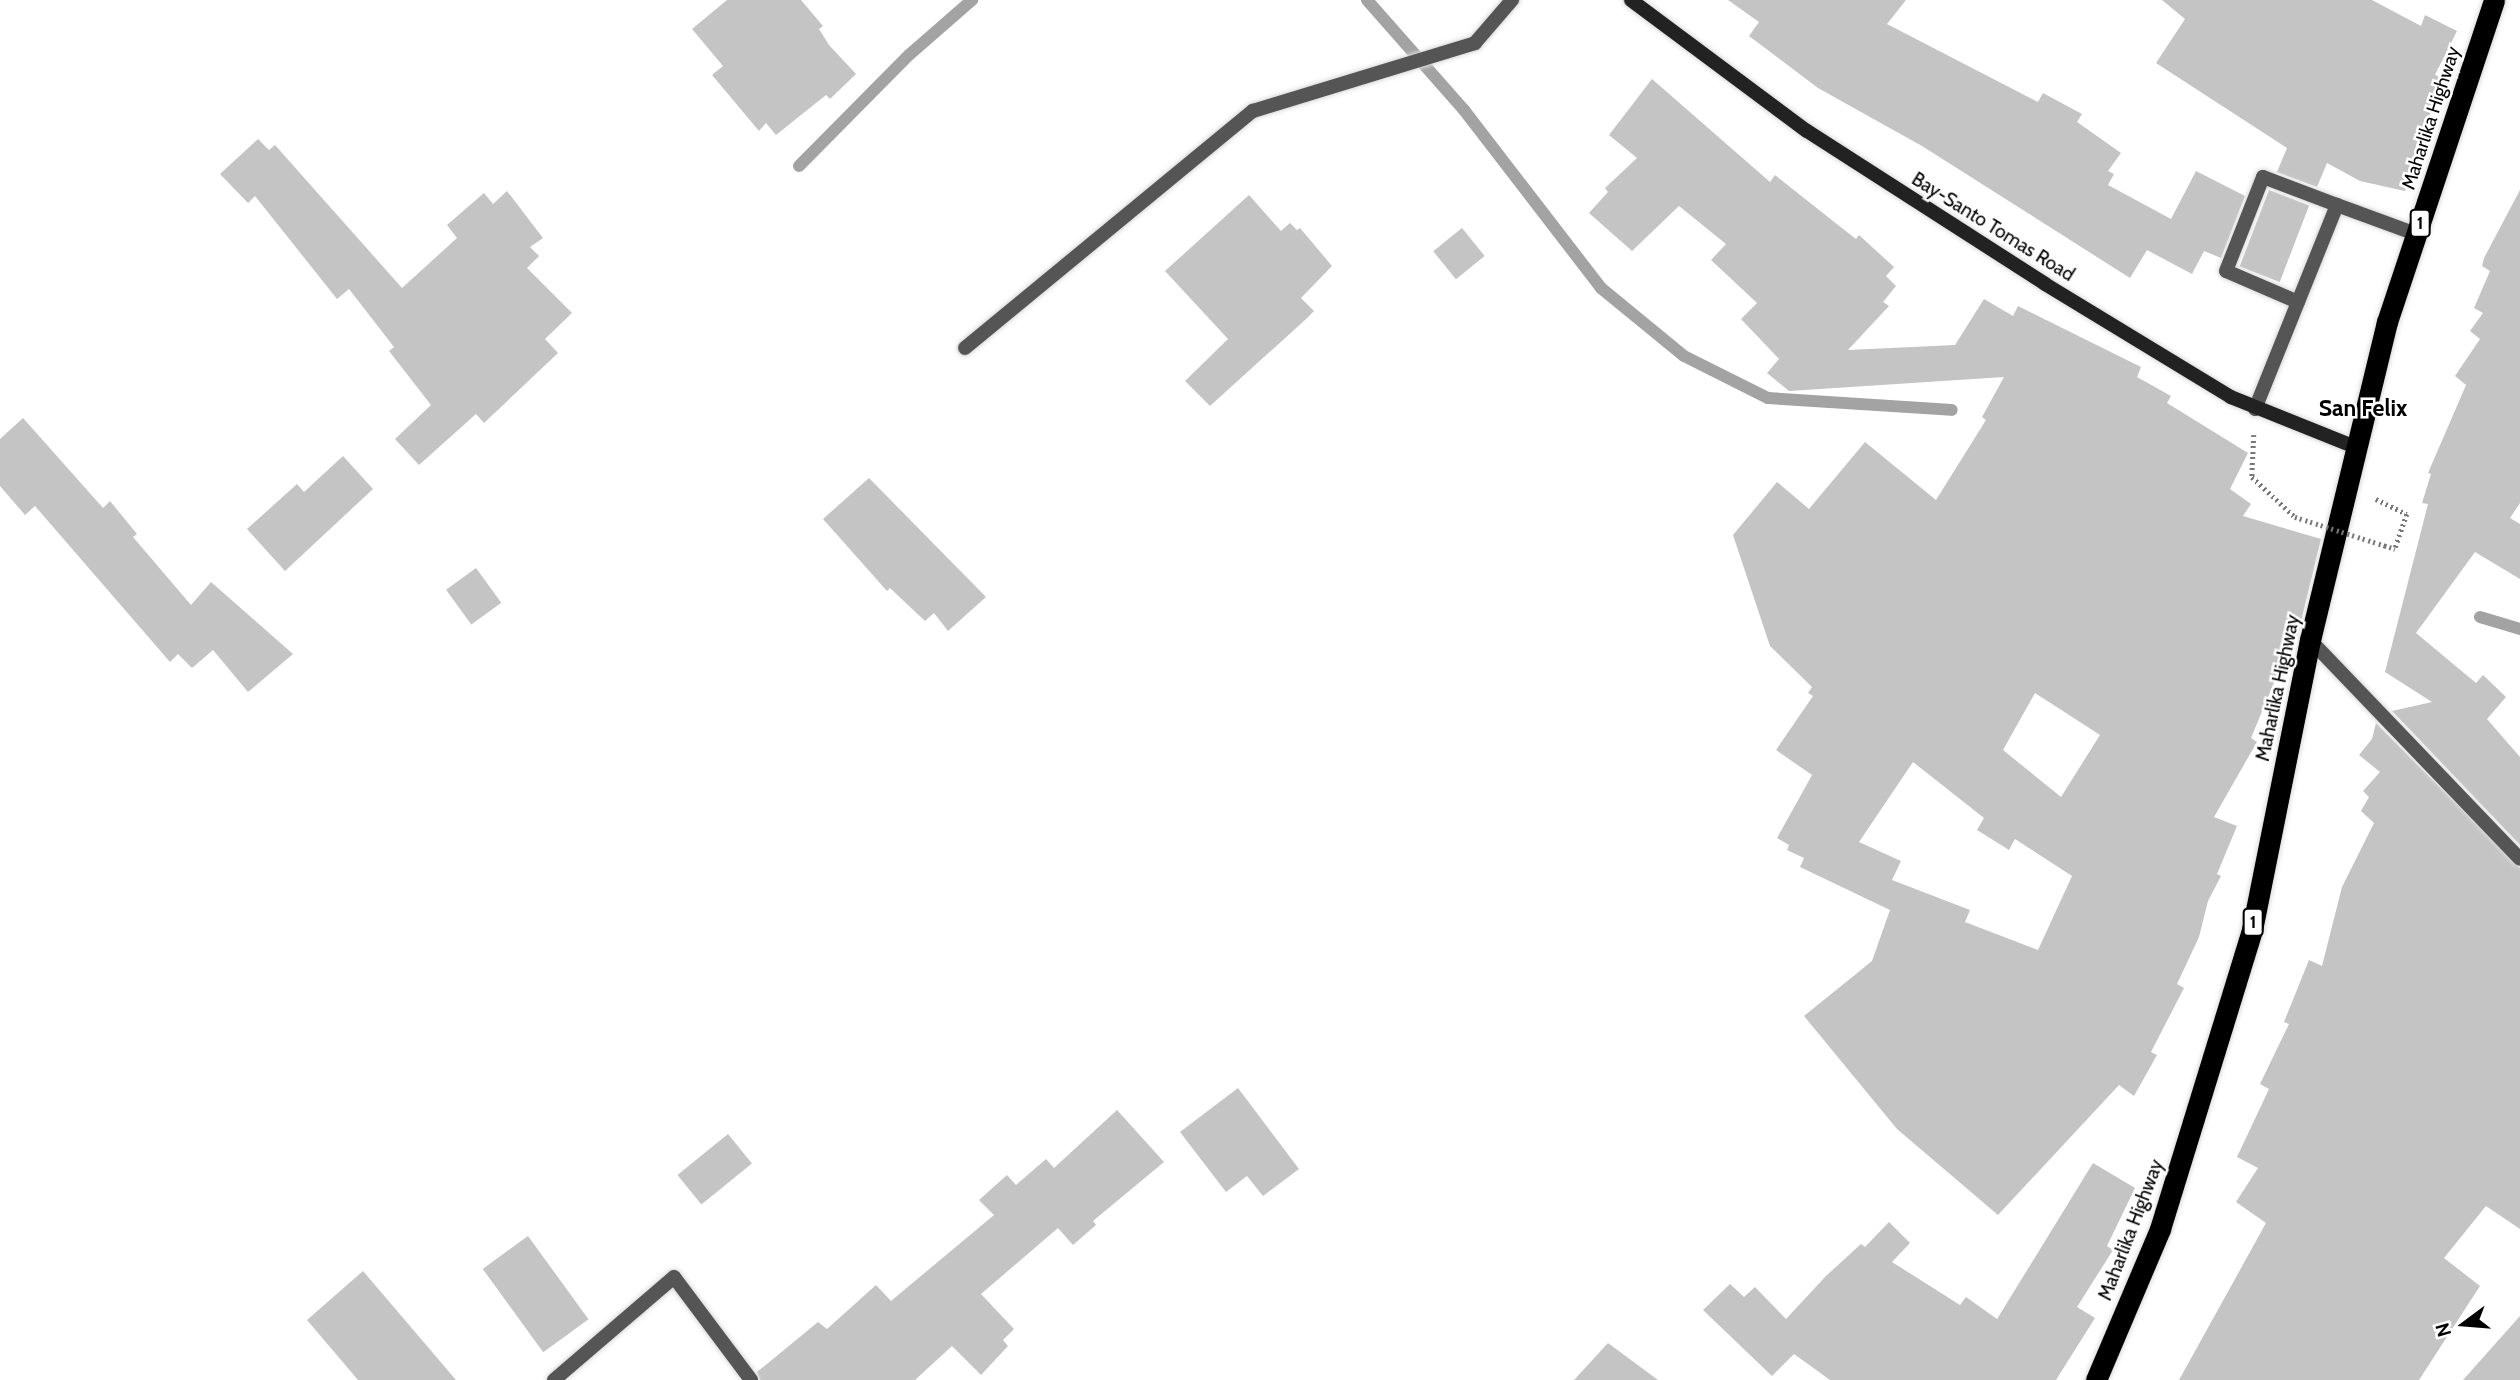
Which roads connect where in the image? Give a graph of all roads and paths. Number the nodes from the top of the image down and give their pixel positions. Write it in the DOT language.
graph roads {
  1 [pos="1512,0"];
  2 [pos="1631,0"];
  3 [pos="2494,0"];
  4 [pos="2336,205"];
  5 [pos="2416,234"];
  6 [pos="2298,302"];
  7 [pos="965,348"];
  8 [pos="2255,409"];
  9 [pos="2358,448"];
  10 [pos="2346,485"];
  11 [pos="2310,640"];
  12 [pos="2520,859"];
  13 [pos="554,1380"];
  14 [pos="751,1380"];
  15 [pos="2096,1380"];
  1 -- 7 [label="street"];
  2 -- 8 [label="main road, Bay-Santo Tomas Road"];
  3 -- 5 [label="highway, Maharlika Highway / 1"];
  4 -- 5 [label="street"];
  4 -- 6 [label="street"];
  4 -- 6 [label="street"];
  5 -- 9 [label="highway, Maharlika Highway / 1"];
  6 -- 8 [label="street"];
  8 -- 9 [label="main road, Bay-Santo Tomas Road"];
  8 -- 10 [label="path, bridge"];
  9 -- 10 [label="highway, Maharlika Highway / 1"];
  10 -- 11 [label="highway, Maharlika Highway / 1"];
  11 -- 12 [label="street"];
  11 -- 15 [label="highway, Maharlika Highway / 1"];
  13 -- 14 [label="street"];
}
